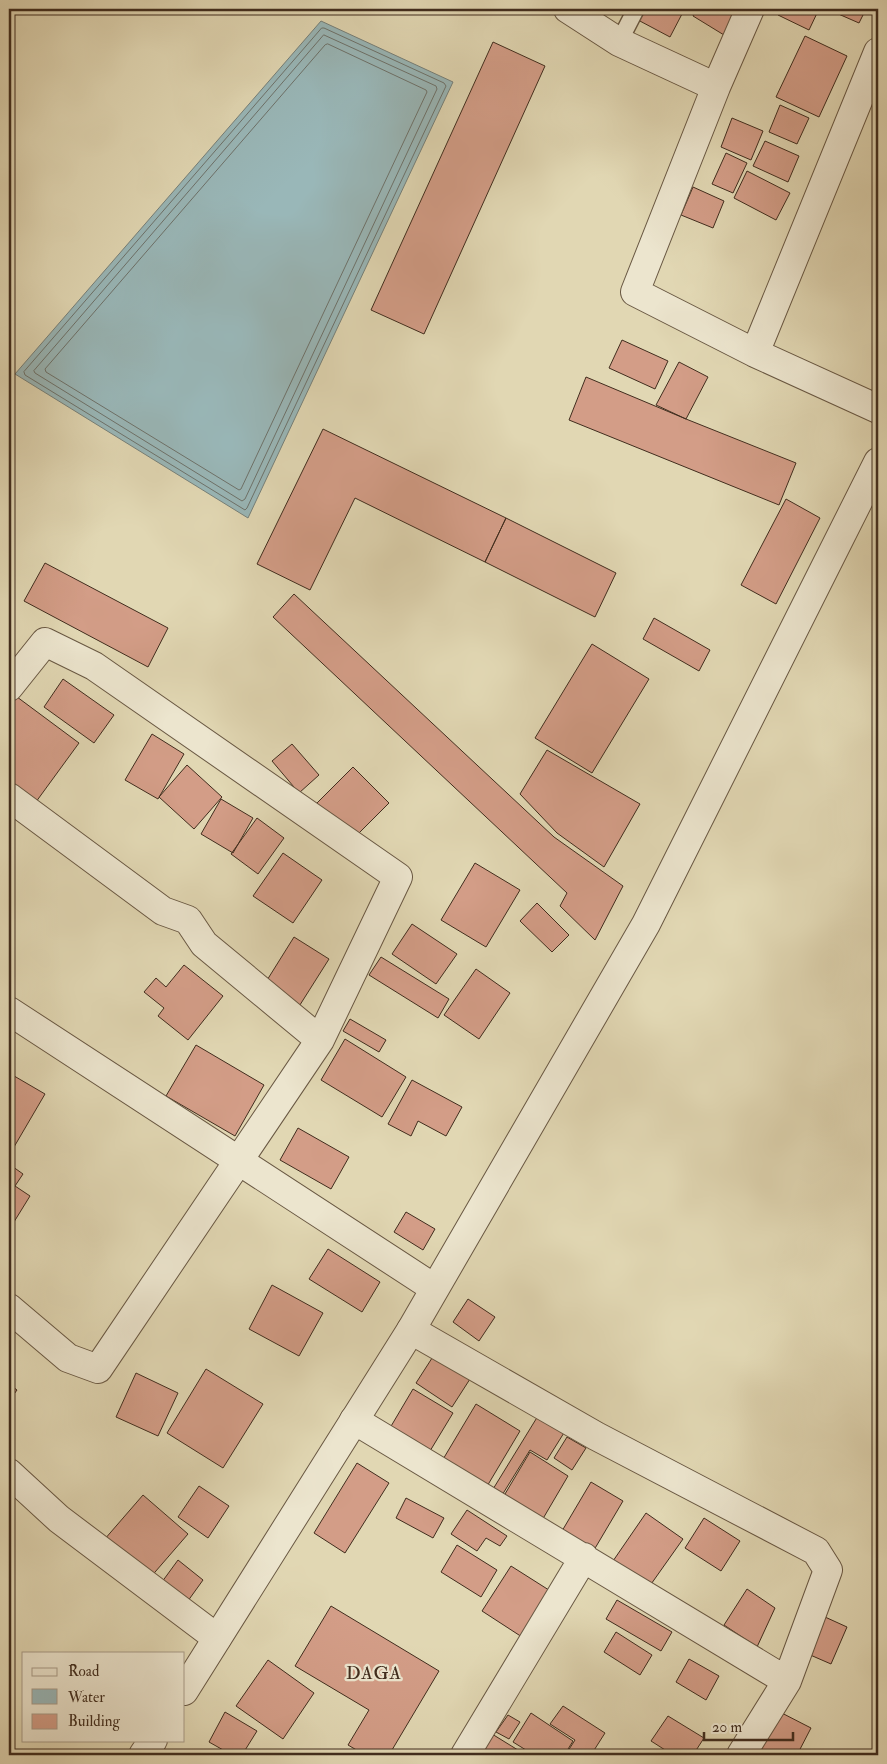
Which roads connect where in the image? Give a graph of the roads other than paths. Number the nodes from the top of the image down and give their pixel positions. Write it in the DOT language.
graph roads {
  1 [pos="568,9"];
  2 [pos="636,9"];
  3 [pos="750,9"];
  4 [pos="619,42"];
  5 [pos="878,52"];
  6 [pos="716,87"];
  7 [pos="755,353"];
  8 [pos="878,409"];
  9 [pos="878,462"];
  10 [pos="9,687"];
  11 [pos="9,797"];
  12 [pos="9,1011"];
  13 [pos="320,1040"];
  14 [pos="238,1161"];
  15 [pos="434,1288"];
  16 [pos="9,1308"];
  17 [pos="411,1330"];
  18 [pos="354,1420"];
  19 [pos="9,1473"];
  20 [pos="584,1557"];
  21 [pos="217,1638"];
  22 [pos="787,1681"];
  23 [pos="185,1689"];
  24 [pos="152,1742"];
  25 [pos="143,1755"];
  26 [pos="464,1755"];
  27 [pos="741,1755"];
  1 -- 4 [label="street"];
  2 -- 4 [label="lane"];
  3 -- 6 [label="street"];
  4 -- 6 [label="street"];
  5 -- 7 [label="street"];
  6 -- 7 [label="street"];
  7 -- 8 [label="street"];
  9 -- 15 [label="street"];
  10 -- 13 [label="street"];
  11 -- 13 [label="street"];
  12 -- 14 [label="street"];
  13 -- 14 [label="street"];
  14 -- 15 [label="street"];
  14 -- 16 [label="street"];
  15 -- 17 [label="street"];
  17 -- 18 [label="street"];
  17 -- 22 [label="street"];
  18 -- 20 [label="street"];
  18 -- 21 [label="street"];
  19 -- 21 [label="street"];
  20 -- 22 [label="street"];
  20 -- 26 [label="street"];
  21 -- 23 [label="street"];
  22 -- 27 [label="street"];
  24 -- 25 [label="street"];
}
